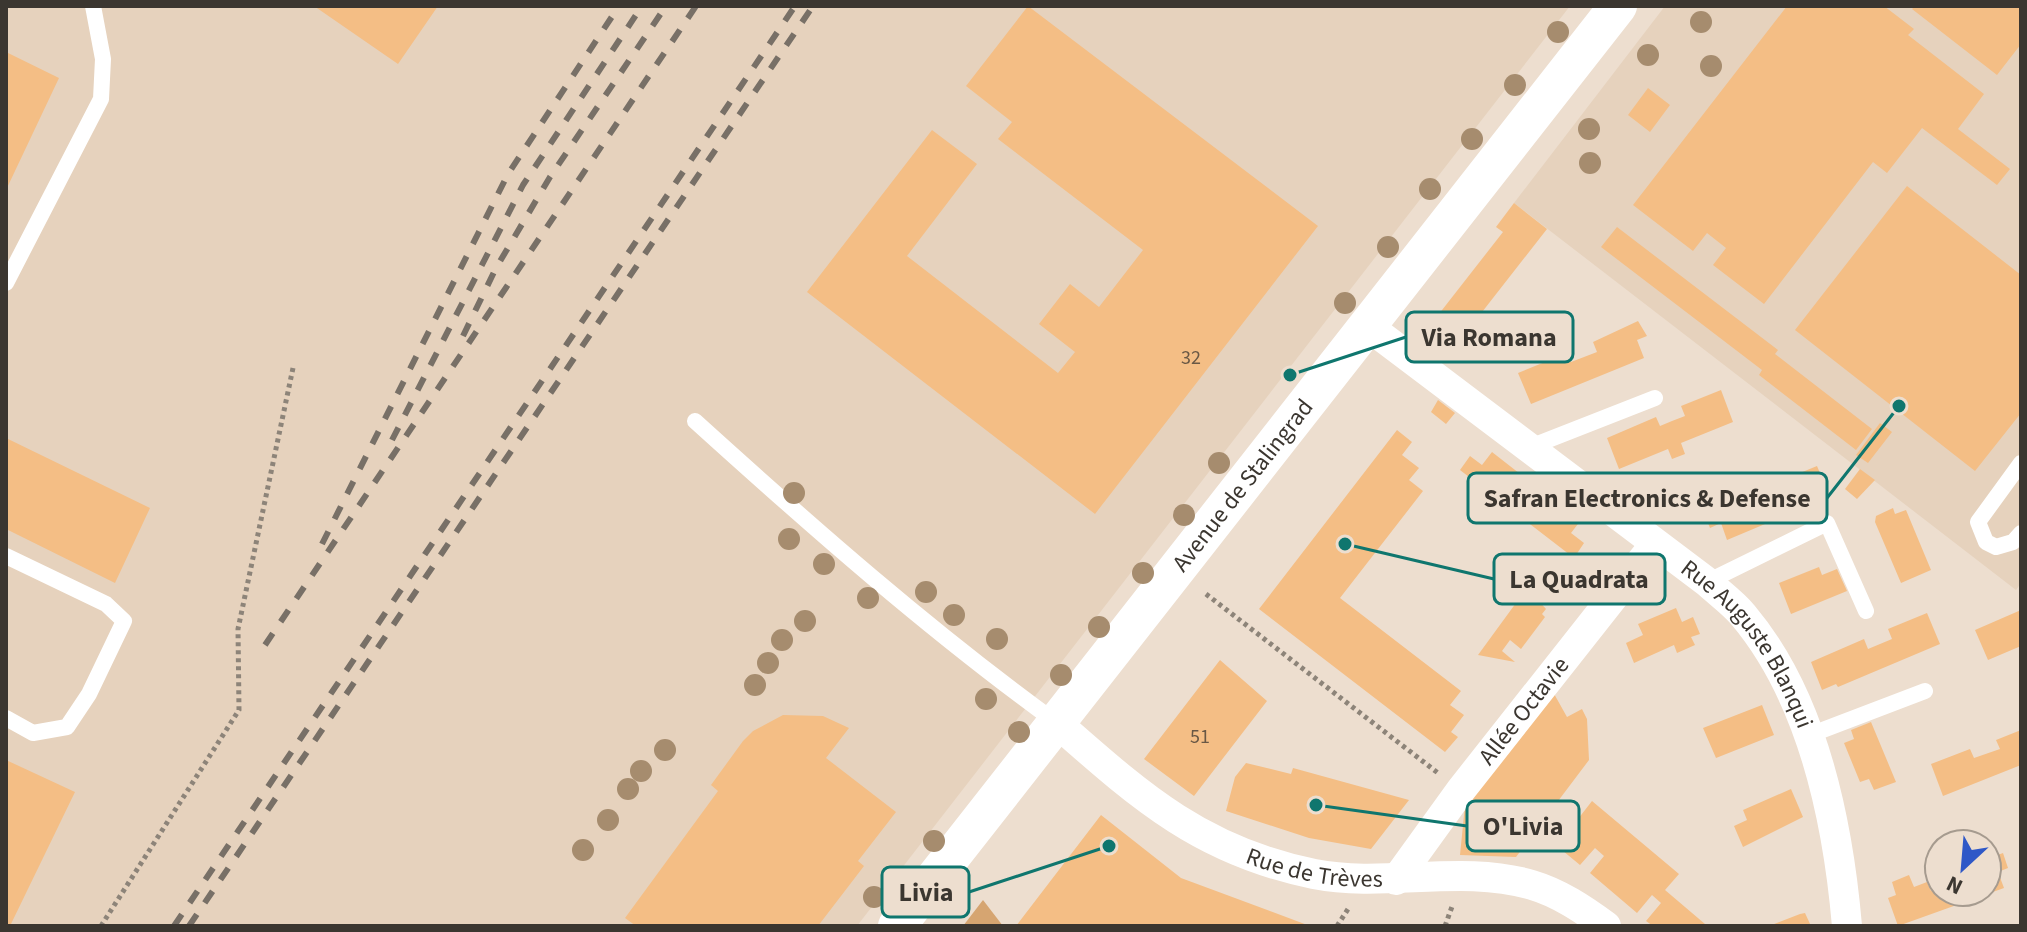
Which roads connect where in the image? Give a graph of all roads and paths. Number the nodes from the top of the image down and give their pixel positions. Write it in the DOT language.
graph roads {
  1 [pos="93,6"];
  2 [pos="1618,6"];
  3 [pos="6,283"];
  4 [pos="1369,327"];
  5 [pos="293,368"];
  6 [pos="1655,398"];
  7 [pos="695,421"];
  8 [pos="1530,447"];
  9 [pos="2021,463"];
  10 [pos="2021,533"];
  11 [pos="1655,544"];
  12 [pos="6,556"];
  13 [pos="1707,582"];
  14 [pos="1206,594"];
  15 [pos="1866,611"];
  16 [pos="1925,691"];
  17 [pos="6,718"];
  18 [pos="1057,723"];
  19 [pos="1807,736"];
  20 [pos="1461,790"];
  21 [pos="1396,880"];
  22 [pos="101,926"];
  23 [pos="897,926"];
  24 [pos="1606,926"];
  25 [pos="1847,926"];
  1 -- 3 [label="lane"];
  2 -- 4 [label="street, Avenue de Stalingrad"];
  4 -- 8 [label="street, Rue Auguste Blanqui"];
  4 -- 18 [label="street, Avenue de Stalingrad"];
  5 -- 22 [label="path"];
  6 -- 8 [label="lane"];
  7 -- 18 [label="lane"];
  8 -- 11 [label="street, Rue Auguste Blanqui"];
  9 -- 10 [label="lane"];
  11 -- 13 [label="street, Rue Auguste Blanqui"];
  11 -- 20 [label="street, Allée Octavie"];
  12 -- 17 [label="lane"];
  13 -- 15 [label="lane"];
  13 -- 19 [label="street, Rue Auguste Blanqui"];
  14 -- 20 [label="path"];
  16 -- 19 [label="lane"];
  18 -- 21 [label="street, Rue de Trèves"];
  18 -- 23 [label="street, Avenue de Stalingrad"];
  19 -- 25 [label="street, Rue Auguste Blanqui"];
  20 -- 21 [label="street, Allée Octavie"];
  21 -- 24 [label="street, Rue de Trèves"];
}
